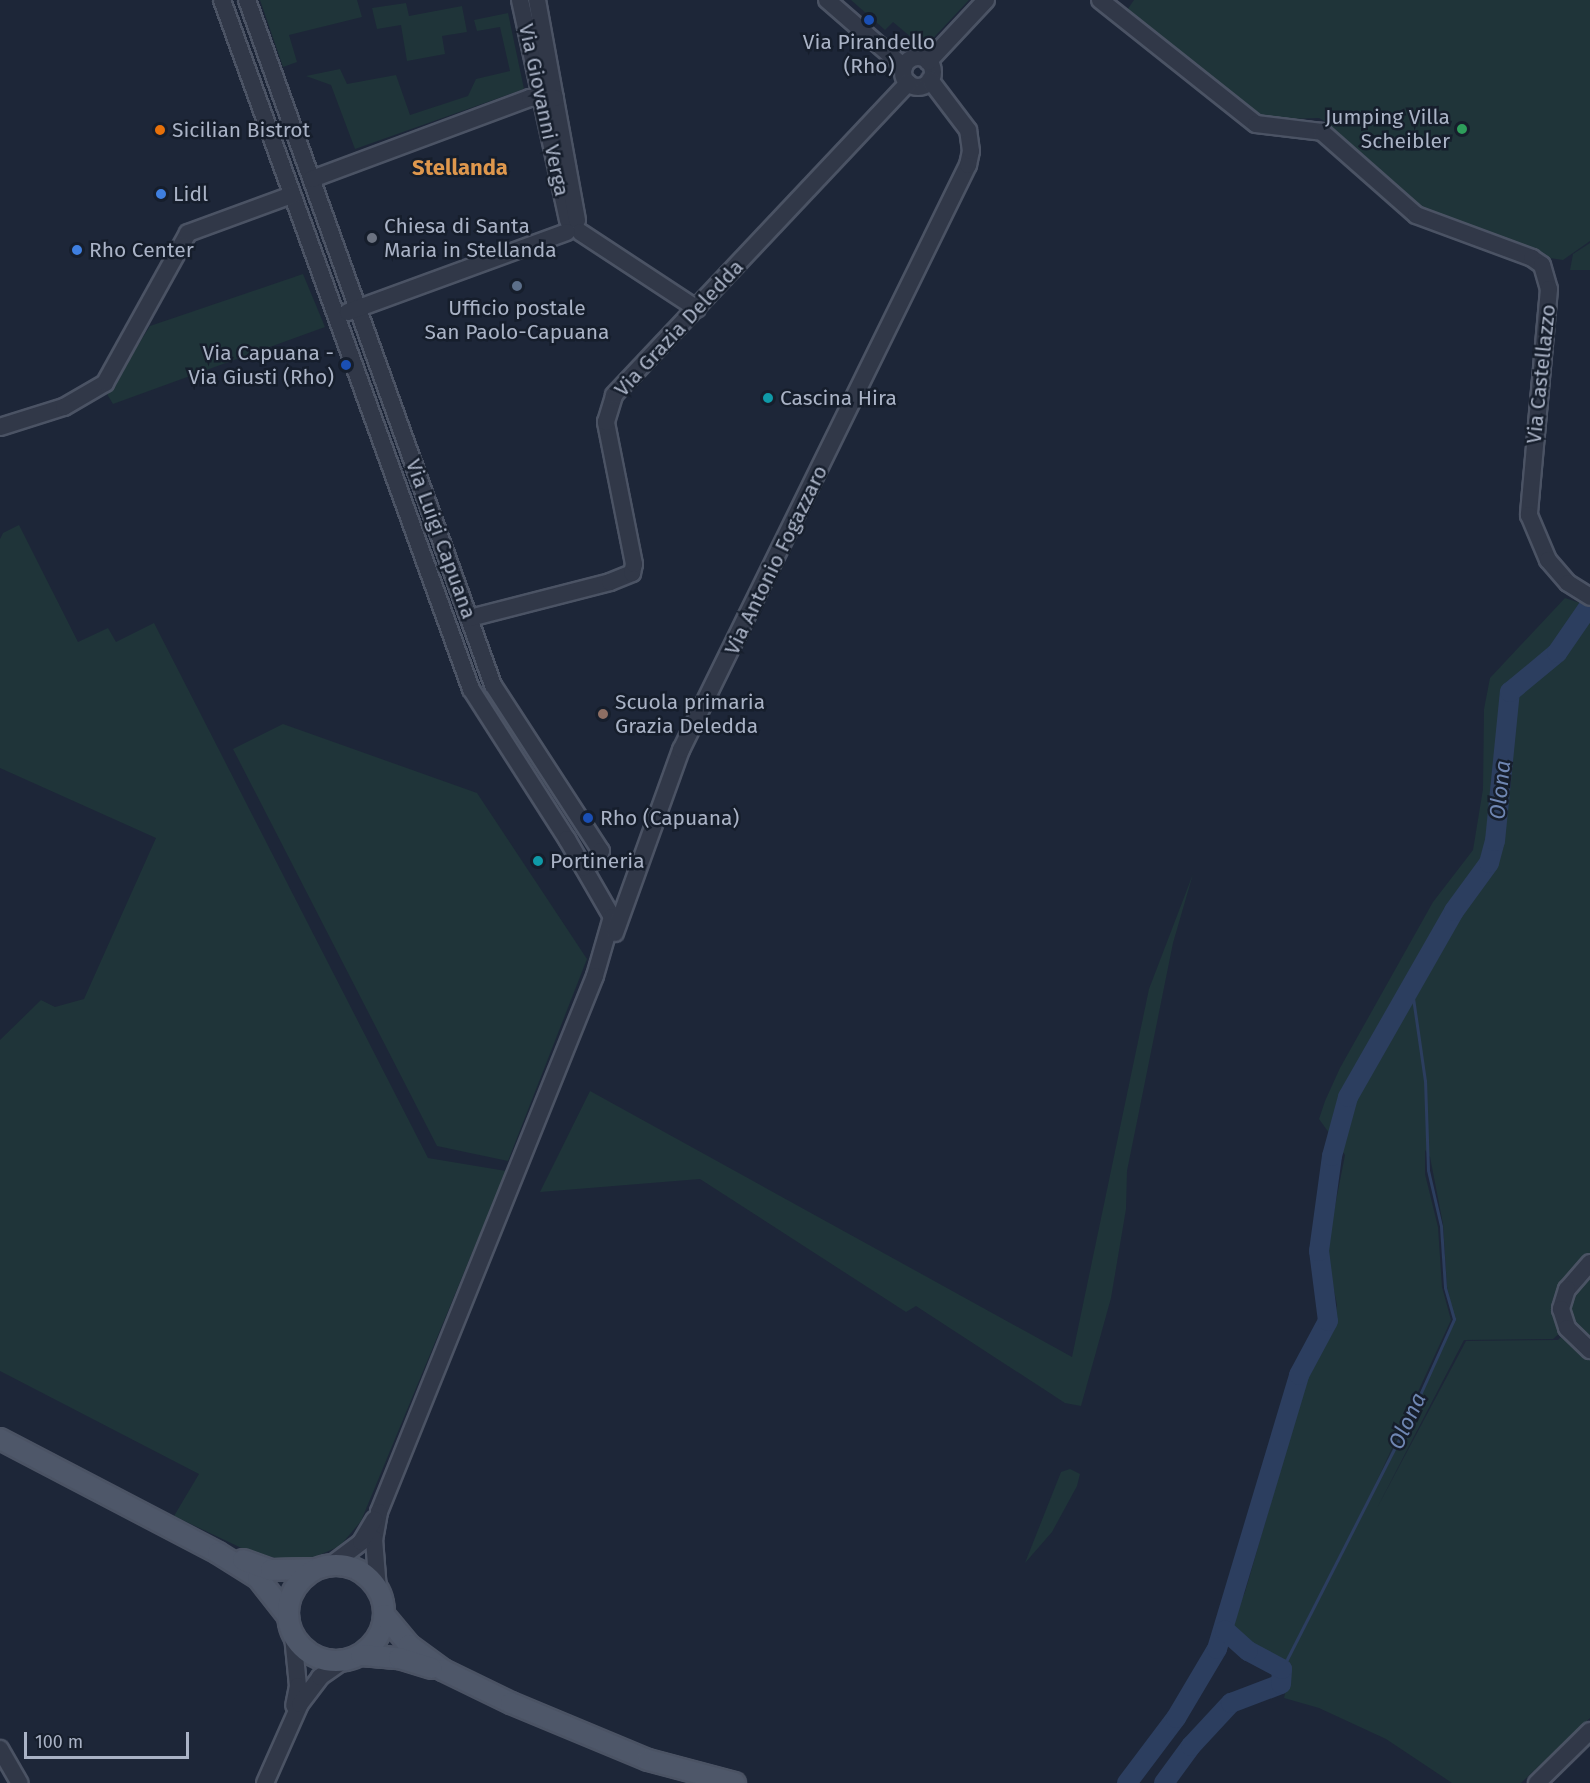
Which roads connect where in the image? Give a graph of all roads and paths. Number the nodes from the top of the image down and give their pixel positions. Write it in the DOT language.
graph roads {
  1 [pos="222,0"];
  2 [pos="247,0"];
  3 [pos="520,0"];
  4 [pos="537,0"];
  5 [pos="827,0"];
  6 [pos="986,0"];
  7 [pos="1100,0"];
  8 [pos="928,62"];
  9 [pos="904,67"];
  10 [pos="930,80"];
  11 [pos="908,83"];
  12 [pos="548,98"];
  13 [pos="313,181"];
  14 [pos="292,193"];
  15 [pos="573,226"];
  16 [pos="357,309"];
  17 [pos="697,309"];
  18 [pos="336,316"];
  19 [pos="2,425"];
  20 [pos="1584,595"];
  21 [pos="470,618"];
  22 [pos="584,867"];
  23 [pos="635,882"];
  24 [pos="603,899"];
  25 [pos="595,976"];
  26 [pos="1590,1263"];
  27 [pos="1590,1350"];
  28 [pos="0,1439"];
  29 [pos="379,1512"];
  30 [pos="218,1552"];
  31 [pos="323,1567"];
  32 [pos="378,1590"];
  33 [pos="287,1615"];
  34 [pos="384,1615"];
  35 [pos="293,1636"];
  36 [pos="352,1658"];
  37 [pos="443,1670"];
  38 [pos="291,1720"];
  39 [pos="1590,1731"];
  40 [pos="0,1749"];
  41 [pos="20,1783"];
  42 [pos="265,1783"];
  43 [pos="735,1783"];
  44 [pos="1537,1783"];
  1 -- 14 [label="street, Via Luigi Capuana"];
  2 -- 13 [label="street, Via Luigi Capuana"];
  3 -- 12 [label="street, Via Giovanni Verga"];
  4 -- 12 [label="street, Via Giovanni Verga"];
  5 -- 9 [label="street"];
  6 -- 8 [label="street"];
  7 -- 20 [label="street, Via Castellazzo"];
  8 -- 9 [label="street"];
  8 -- 10 [label="street"];
  9 -- 11 [label="street"];
  10 -- 11 [label="street"];
  10 -- 23 [label="street, Via Antonio Fogazzaro"];
  11 -- 17 [label="street, Via Grazia Deledda"];
  12 -- 13 [label="street"];
  12 -- 15 [label="street, Via Giovanni Verga"];
  13 -- 14 [label="street"];
  13 -- 16 [label="street, Via Luigi Capuana"];
  14 -- 18 [label="street, Via Luigi Capuana"];
  14 -- 19 [label="street"];
  15 -- 16 [label="street"];
  15 -- 17 [label="street"];
  16 -- 18 [label="street"];
  16 -- 21 [label="street, Via Luigi Capuana"];
  17 -- 21 [label="street, Via Grazia Deledda"];
  18 -- 22 [label="street, Via Luigi Capuana"];
  21 -- 22 [label="street, Via Luigi Capuana"];
  22 -- 24 [label="street, Via Luigi Capuana"];
  23 -- 24 [label="street"];
  23 -- 25 [label="street, Via Antonio Fogazzaro"];
  24 -- 25 [label="street"];
  25 -- 29 [label="street"];
  26 -- 27 [label="street"];
  28 -- 30 [label="main road"];
  29 -- 31 [label="street"];
  29 -- 32 [label="street"];
  30 -- 31 [label="main road"];
  30 -- 33 [label="main road"];
  31 -- 32 [label="main road"];
  31 -- 33 [label="main road"];
  32 -- 34 [label="main road"];
  33 -- 35 [label="main road"];
  34 -- 36 [label="main road"];
  34 -- 37 [label="main road"];
  35 -- 36 [label="main road"];
  35 -- 38 [label="street"];
  36 -- 37 [label="main road"];
  36 -- 38 [label="street"];
  37 -- 43 [label="main road"];
  38 -- 42 [label="street"];
  39 -- 44 [label="street"];
  40 -- 41 [label="street"];
}
